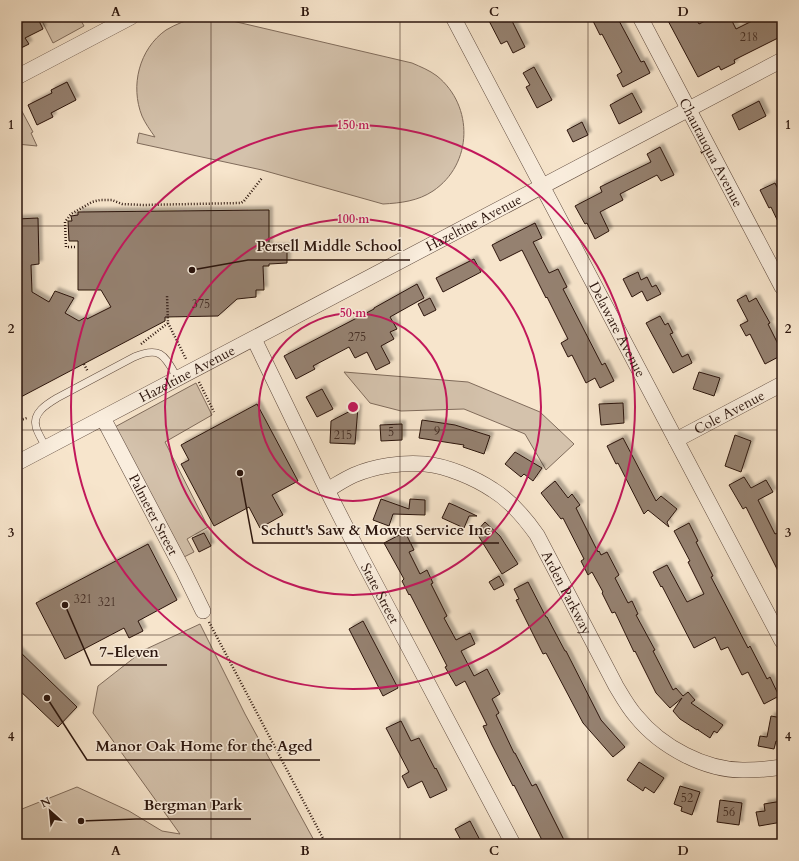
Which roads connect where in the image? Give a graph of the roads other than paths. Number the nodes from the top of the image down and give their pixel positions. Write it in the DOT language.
graph roads {
  1 [pos="131,17"];
  2 [pos="454,17"];
  3 [pos="640,17"];
  4 [pos="782,60"];
  5 [pos="17,77"];
  6 [pos="688,109"];
  7 [pos="542,187"];
  8 [pos="782,287"];
  9 [pos="254,339"];
  10 [pos="178,379"];
  11 [pos="782,384"];
  12 [pos="103,418"];
  13 [pos="676,440"];
  14 [pos="46,448"];
  15 [pos="17,463"];
  16 [pos="327,490"];
  17 [pos="204,611"];
  18 [pos="782,641"];
  19 [pos="782,767"];
  20 [pos="513,844"];
  1 -- 5 [label="street"];
  2 -- 7 [label="street, Delaware Avenue"];
  3 -- 6 [label="street, Chautauqua Avenue"];
  4 -- 6 [label="street, Hazeltine Avenue"];
  6 -- 7 [label="street, Hazeltine Avenue"];
  6 -- 8 [label="street, Chautauqua Avenue"];
  7 -- 9 [label="street, Hazeltine Avenue"];
  7 -- 13 [label="street, Delaware Avenue"];
  9 -- 10 [label="street, Hazeltine Avenue"];
  9 -- 16 [label="street, State Street"];
  10 -- 12 [label="street, Hazeltine Avenue"];
  10 -- 14 [label="lane"];
  11 -- 13 [label="street, Cole Avenue"];
  12 -- 14 [label="street, Hazeltine Avenue"];
  12 -- 17 [label="street, Palmeter Street"];
  13 -- 18 [label="street, Delaware Avenue"];
  14 -- 15 [label="street, Hazeltine Avenue"];
  16 -- 19 [label="street, Arden Parkway"];
  16 -- 20 [label="street, State Street"];
}
